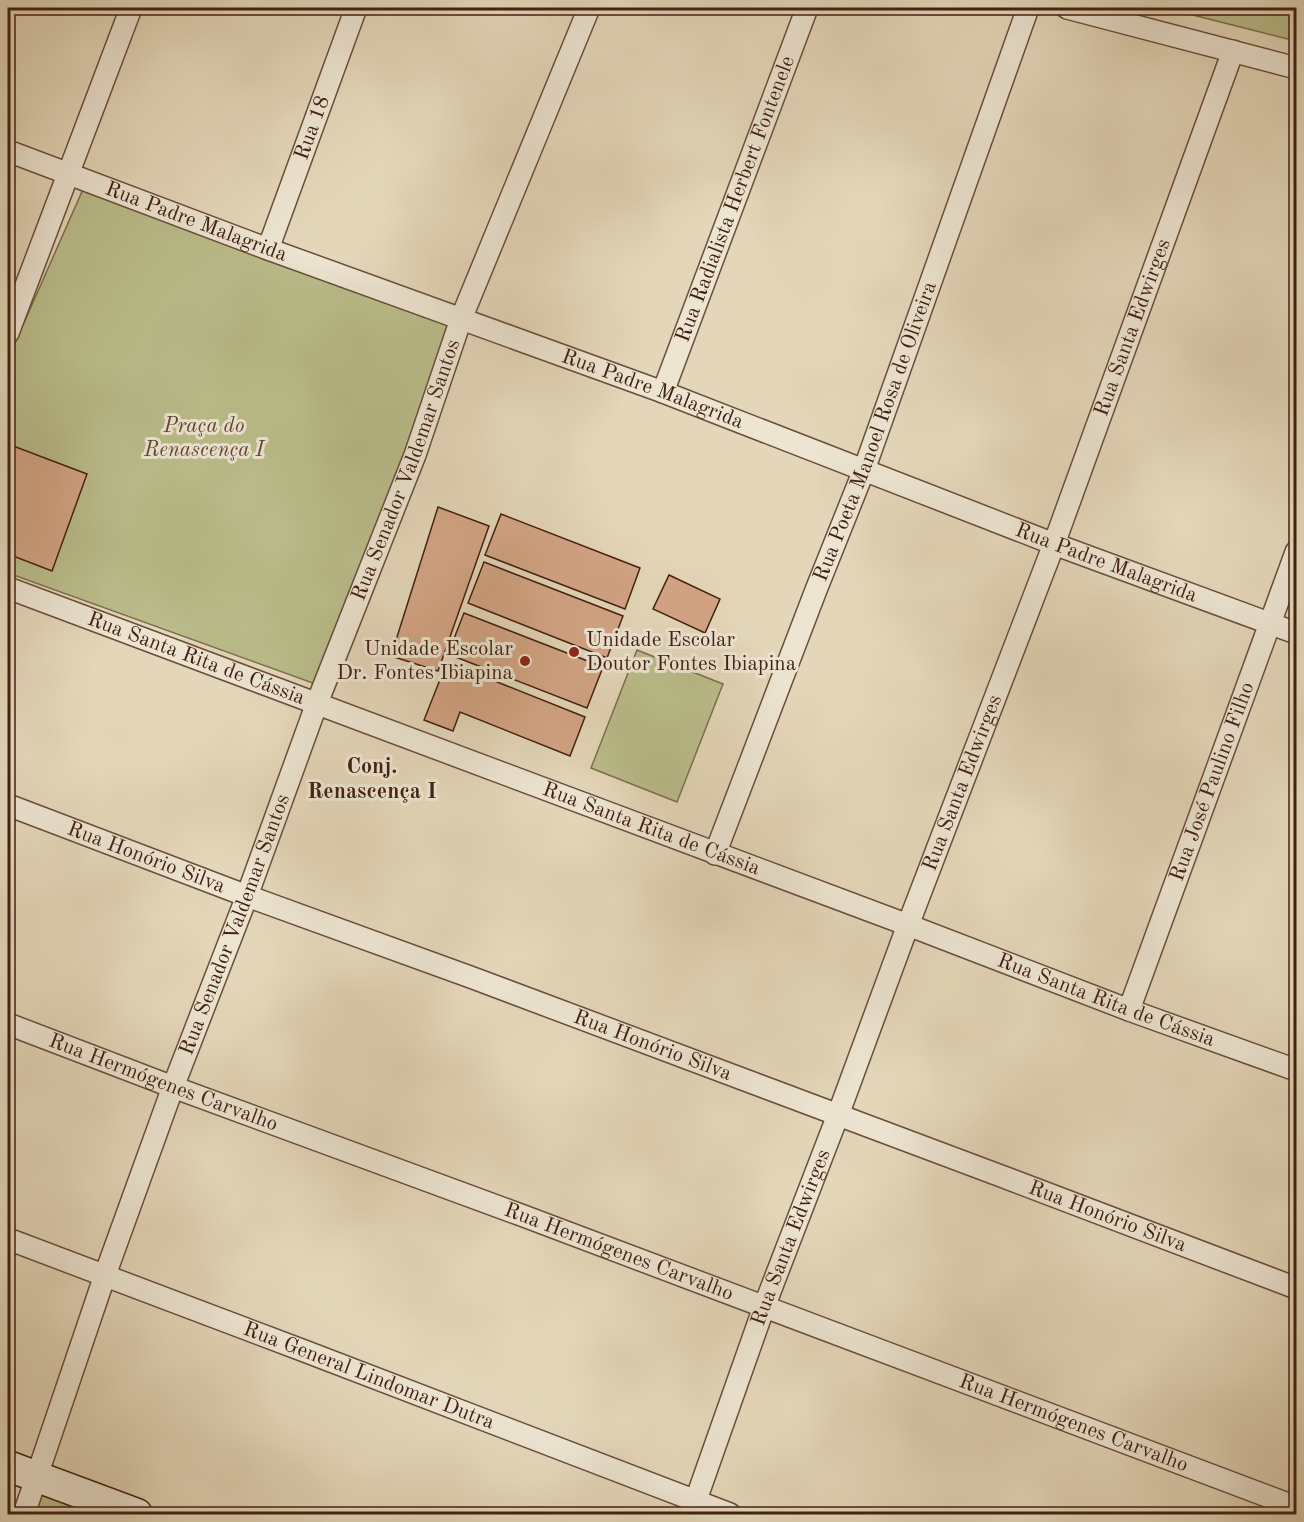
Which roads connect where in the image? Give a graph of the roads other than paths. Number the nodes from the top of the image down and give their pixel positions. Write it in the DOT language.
graph roads {
  1 [pos="131,8"];
  2 [pos="356,8"];
  3 [pos="589,8"];
  4 [pos="807,8"];
  5 [pos="1028,8"];
  6 [pos="1067,8"];
  7 [pos="1233,51"];
  8 [pos="1296,68"];
  9 [pos="8,150"];
  10 [pos="68,174"];
  11 [pos="268,249"];
  12 [pos="461,319"];
  13 [pos="8,333"];
  14 [pos="663,392"];
  15 [pos="864,470"];
  16 [pos="1054,544"];
  17 [pos="1296,552"];
  18 [pos="8,588"];
  19 [pos="1270,624"];
  20 [pos="1296,633"];
  21 [pos="317,703"];
  22 [pos="8,805"];
  23 [pos="715,854"];
  24 [pos="247,896"];
  25 [pos="908,925"];
  26 [pos="1129,1010"];
  27 [pos="8,1024"];
  28 [pos="1296,1070"];
  29 [pos="173,1087"];
  30 [pos="838,1115"];
  31 [pos="8,1239"];
  32 [pos="105,1275"];
  33 [pos="1296,1288"];
  34 [pos="764,1306"];
  35 [pos="8,1466"];
  36 [pos="36,1477"];
  37 [pos="1296,1507"];
  38 [pos="693,1508"];
  39 [pos="24,1515"];
  40 [pos="137,1515"];
  41 [pos="730,1515"];
  1 -- 10 [label="street"];
  2 -- 11 [label="street, Rua 18"];
  3 -- 12 [label="street, Rua Senador Valdemar Santos"];
  4 -- 14 [label="street, Rua Radialista Herbert Fontenele"];
  5 -- 15 [label="street, Rua Poeta Manoel Rosa de Oliveira"];
  6 -- 7 [label="street"];
  7 -- 8 [label="street"];
  7 -- 16 [label="street, Rua Santa Edwirges"];
  9 -- 10 [label="street, Rua Padre Malagrida"];
  10 -- 11 [label="street, Rua Padre Malagrida"];
  10 -- 13 [label="street"];
  11 -- 12 [label="street, Rua Padre Malagrida"];
  12 -- 14 [label="street, Rua Padre Malagrida"];
  12 -- 21 [label="street, Rua Senador Valdemar Santos"];
  14 -- 15 [label="street, Rua Padre Malagrida"];
  15 -- 16 [label="street, Rua Padre Malagrida"];
  15 -- 23 [label="street, Rua Poeta Manoel Rosa de Oliveira"];
  16 -- 19 [label="street, Rua Padre Malagrida"];
  16 -- 25 [label="street, Rua Santa Edwirges"];
  17 -- 19 [label="street, Rua José Paulino Filho"];
  18 -- 21 [label="street, Rua Santa Rita de Cássia"];
  19 -- 20 [label="street, Rua Padre Malagrida"];
  19 -- 26 [label="street, Rua José Paulino Filho"];
  21 -- 23 [label="street, Rua Santa Rita de Cássia"];
  21 -- 24 [label="street, Rua Senador Valdemar Santos"];
  22 -- 24 [label="street, Rua Honório Silva"];
  23 -- 25 [label="street, Rua Santa Rita de Cássia"];
  24 -- 29 [label="street, Rua Senador Valdemar Santos"];
  24 -- 30 [label="street, Rua Honório Silva"];
  25 -- 26 [label="street, Rua Santa Rita de Cássia"];
  25 -- 30 [label="street, Rua Santa Edwirges"];
  26 -- 28 [label="street, Rua Santa Rita de Cássia"];
  27 -- 29 [label="street, Rua Hermógenes Carvalho"];
  29 -- 32 [label="street, Rua Senador Valdemar Santos"];
  29 -- 34 [label="street, Rua Hermógenes Carvalho"];
  30 -- 33 [label="street, Rua Honório Silva"];
  30 -- 34 [label="street, Rua Santa Edwirges"];
  31 -- 32 [label="street, Rua General Lindomar Dutra"];
  32 -- 36 [label="street, Rua Senador Valdemar Santos"];
  32 -- 38 [label="street, Rua General Lindomar Dutra"];
  34 -- 37 [label="street, Rua Hermógenes Carvalho"];
  34 -- 38 [label="street, Rua Santa Edwirges"];
  35 -- 36 [label="main road"];
  36 -- 39 [label="street, Rua Senador Valdemar Santos"];
  36 -- 40 [label="main road"];
  38 -- 41 [label="street, Rua General Lindomar Dutra"];
}
